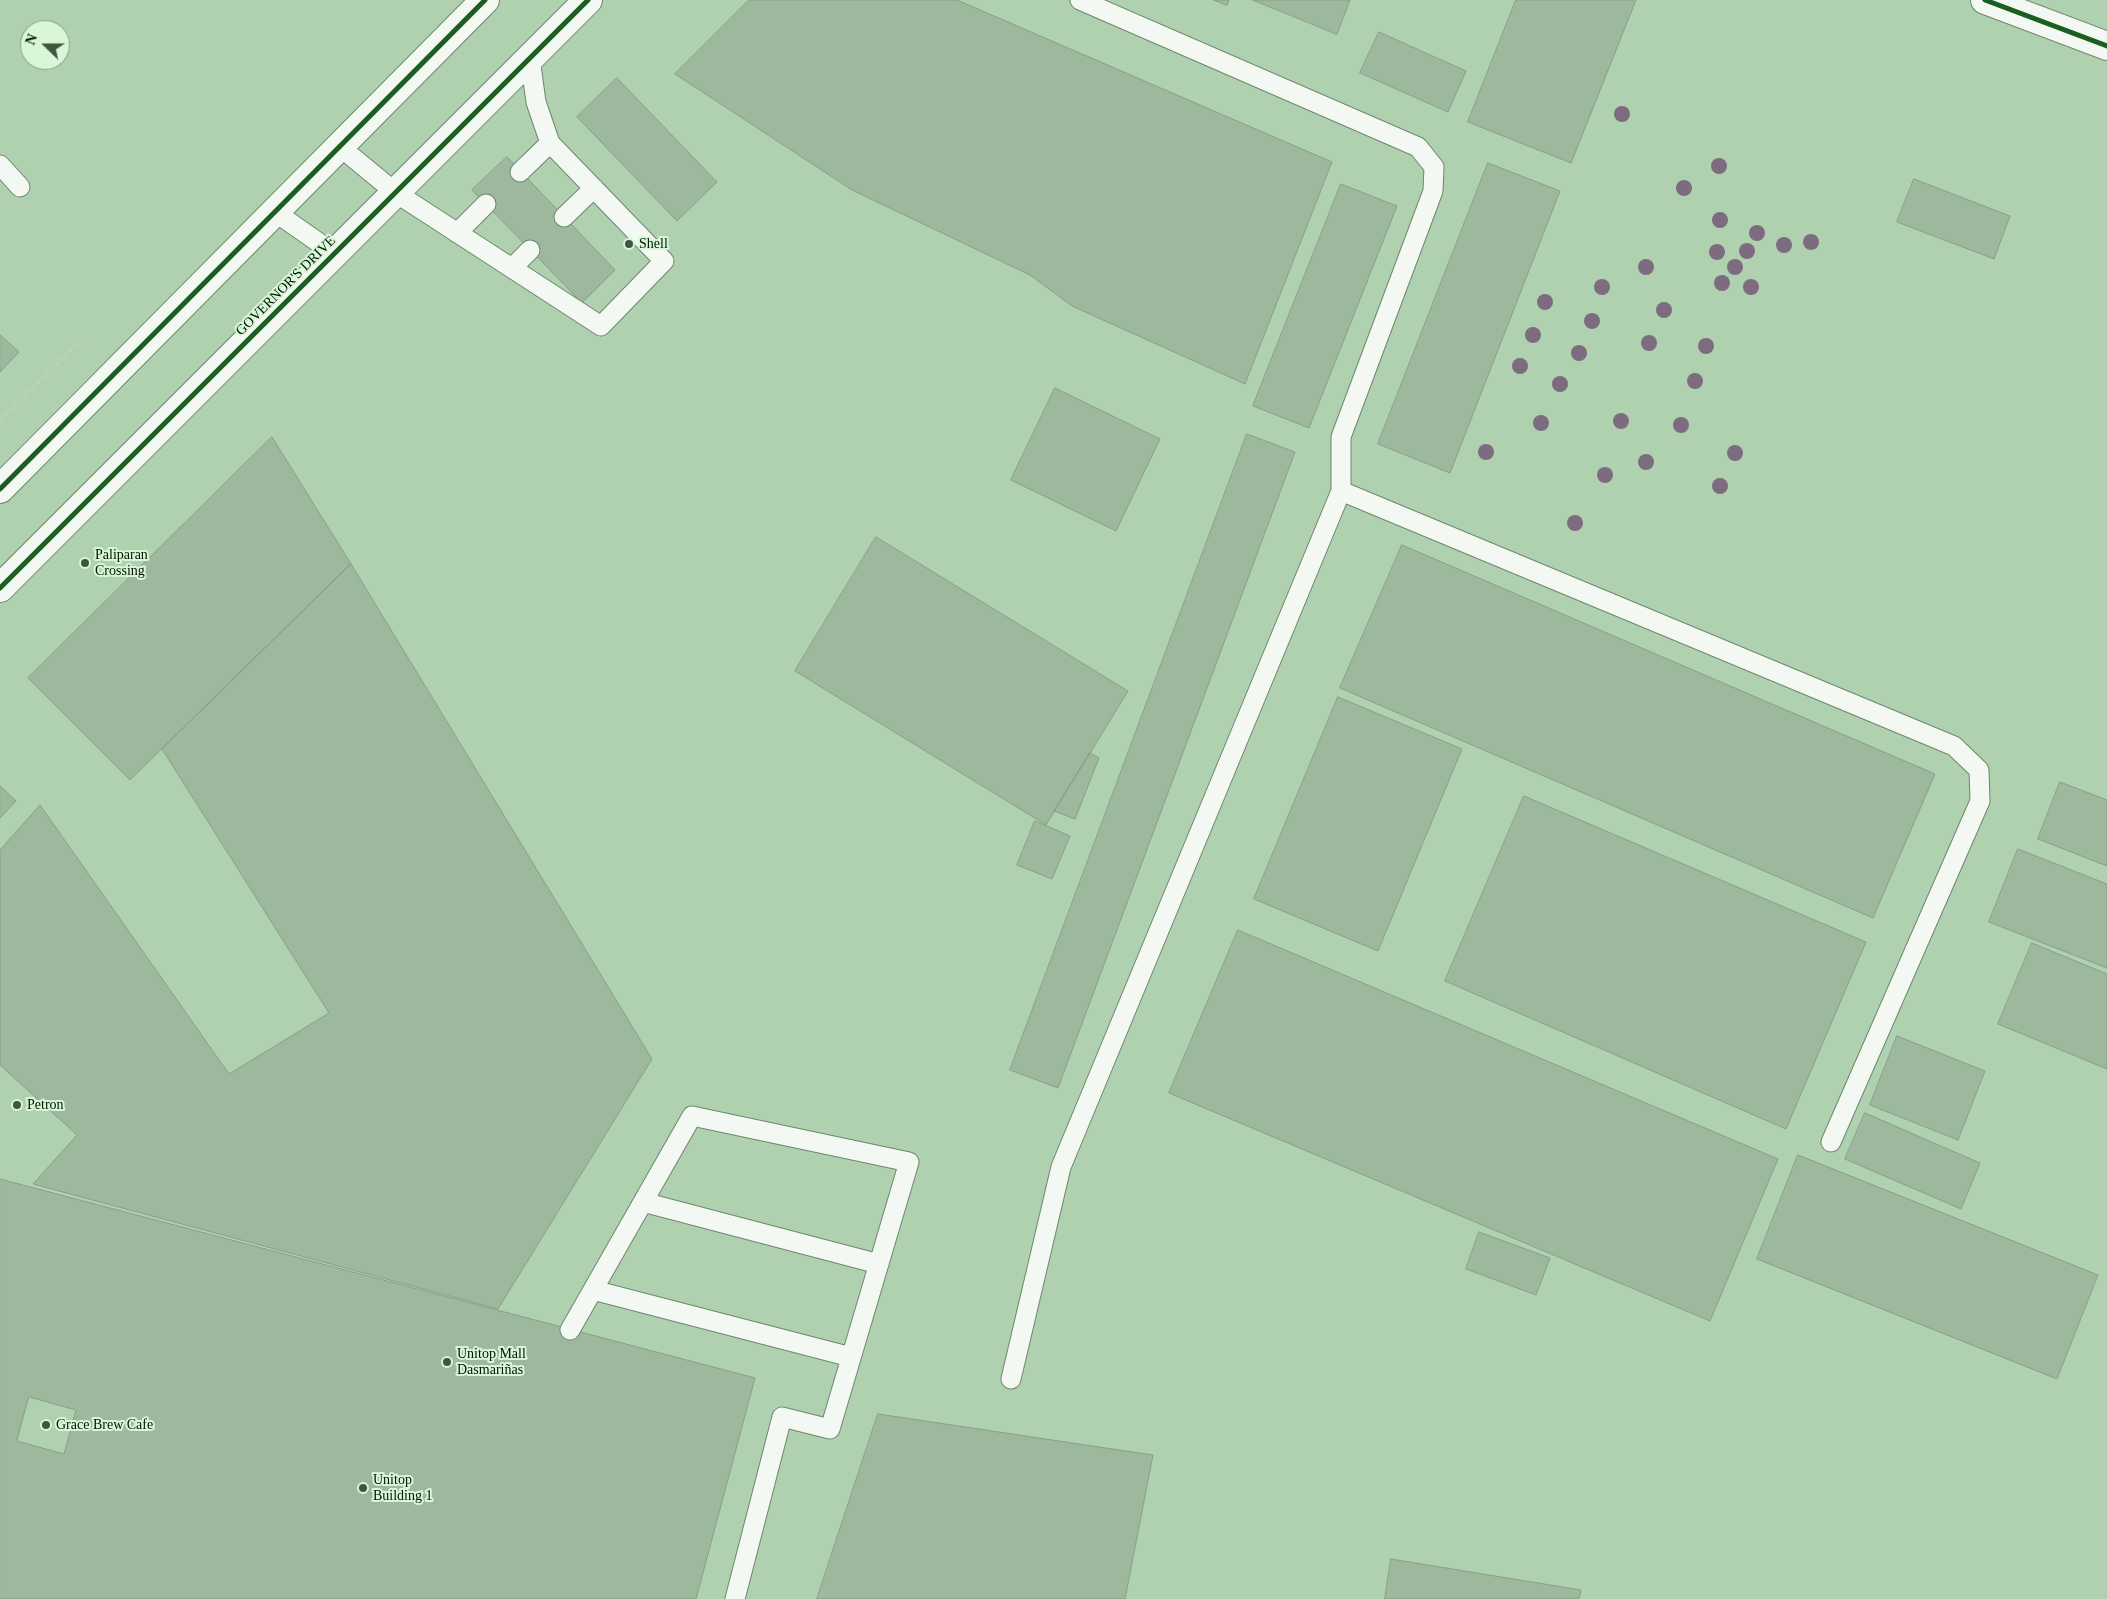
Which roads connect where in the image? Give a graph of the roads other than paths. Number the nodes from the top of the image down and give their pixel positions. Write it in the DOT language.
graph roads {
  1 [pos="588,0"];
  2 [pos="1080,0"];
  3 [pos="1984,0"];
  4 [pos="483,1"];
  5 [pos="2107,46"];
  6 [pos="530,58"];
  7 [pos="550,142"];
  8 [pos="339,146"];
  9 [pos="0,165"];
  10 [pos="520,172"];
  11 [pos="20,187"];
  12 [pos="594,188"];
  13 [pos="396,192"];
  14 [pos="486,204"];
  15 [pos="275,212"];
  16 [pos="564,217"];
  17 [pos="457,233"];
  18 [pos="530,250"];
  19 [pos="335,254"];
  20 [pos="512,268"];
  21 [pos="0,489"];
  22 [pos="1341,491"];
  23 [pos="0,588"];
  24 [pos="1831,1142"];
  25 [pos="643,1202"];
  26 [pos="878,1264"];
  27 [pos="593,1290"];
  28 [pos="570,1330"];
  29 [pos="851,1357"];
  30 [pos="1011,1379"];
  31 [pos="735,1599"];
  1 -- 6 [label="main road, GOVERNOR'S DRIVE"];
  2 -- 22 [label="lane"];
  3 -- 5 [label="main road"];
  4 -- 8 [label="main road"];
  6 -- 7 [label="lane"];
  6 -- 13 [label="main road, GOVERNOR'S DRIVE"];
  7 -- 10 [label="lane"];
  7 -- 12 [label="lane"];
  8 -- 13 [label="lane"];
  8 -- 15 [label="main road"];
  9 -- 11 [label="lane"];
  12 -- 16 [label="lane"];
  12 -- 20 [label="lane"];
  13 -- 17 [label="lane"];
  13 -- 19 [label="main road, GOVERNOR'S DRIVE"];
  14 -- 17 [label="lane"];
  15 -- 19 [label="lane"];
  15 -- 21 [label="main road"];
  17 -- 20 [label="lane"];
  18 -- 20 [label="lane"];
  19 -- 23 [label="main road, GOVERNOR'S DRIVE"];
  22 -- 24 [label="lane"];
  22 -- 30 [label="lane"];
  25 -- 26 [label="lane"];
  25 -- 26 [label="lane"];
  25 -- 27 [label="lane"];
  26 -- 29 [label="lane"];
  27 -- 28 [label="lane"];
  27 -- 29 [label="lane"];
  29 -- 31 [label="lane"];
}
